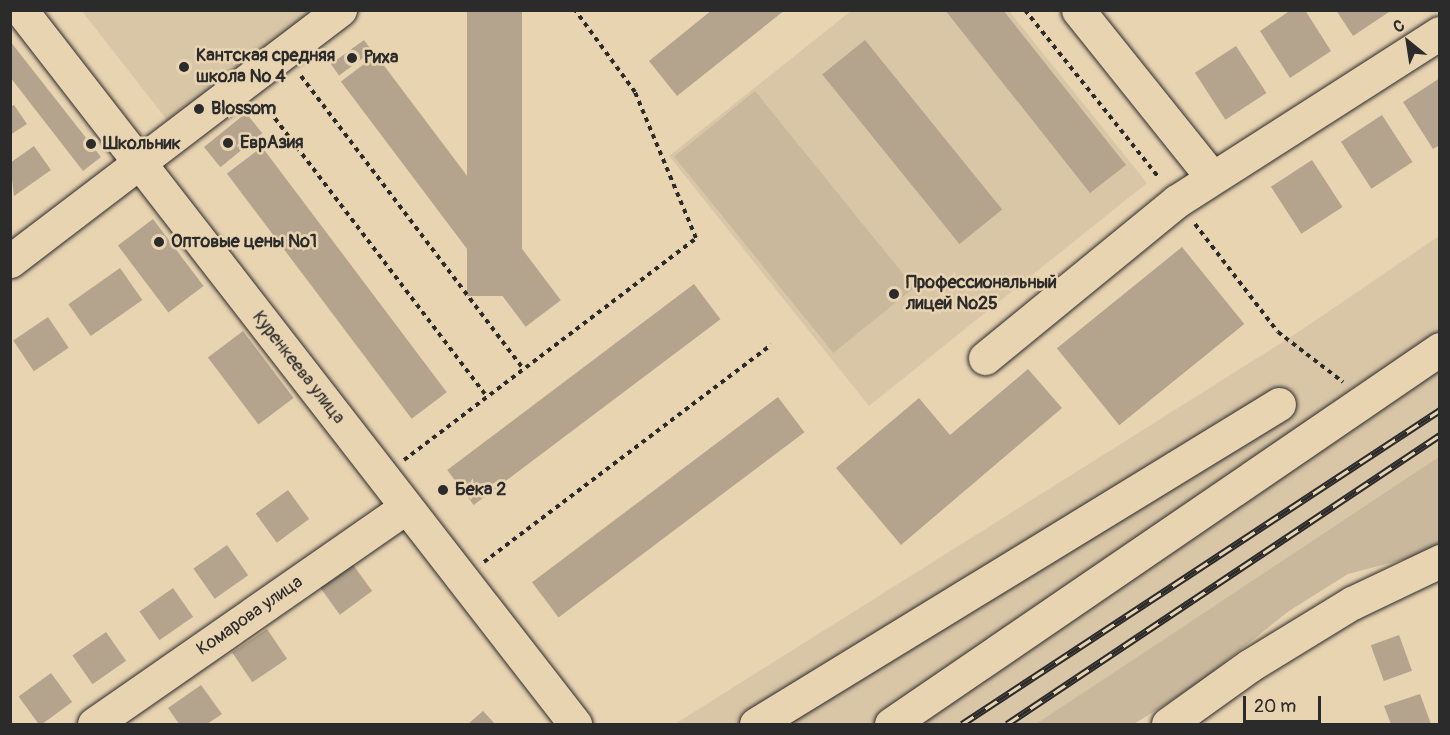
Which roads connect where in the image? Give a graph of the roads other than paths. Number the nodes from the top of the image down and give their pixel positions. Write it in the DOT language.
graph roads {
  1 [pos="21,10"];
  2 [pos="340,10"];
  3 [pos="1077,10"];
  4 [pos="1440,33"];
  5 [pos="140,164"];
  6 [pos="1211,176"];
  7 [pos="10,261"];
  8 [pos="1440,349"];
  9 [pos="985,358"];
  10 [pos="1279,404"];
  11 [pos="406,507"];
  12 [pos="1440,561"];
  13 [pos="94,724"];
  14 [pos="575,724"];
  15 [pos="756,724"];
  16 [pos="891,724"];
  17 [pos="1168,724"];
  1 -- 5 [label="street, Куренкеева улица"];
  2 -- 5 [label="street"];
  3 -- 6 [label="street"];
  4 -- 6 [label="street"];
  5 -- 7 [label="street"];
  5 -- 11 [label="street, Куренкеева улица"];
  6 -- 9 [label="street"];
  8 -- 16 [label="street"];
  10 -- 15 [label="street"];
  11 -- 13 [label="street, Комарова улица"];
  11 -- 14 [label="street, Куренкеева улица"];
  12 -- 17 [label="street"];
}
